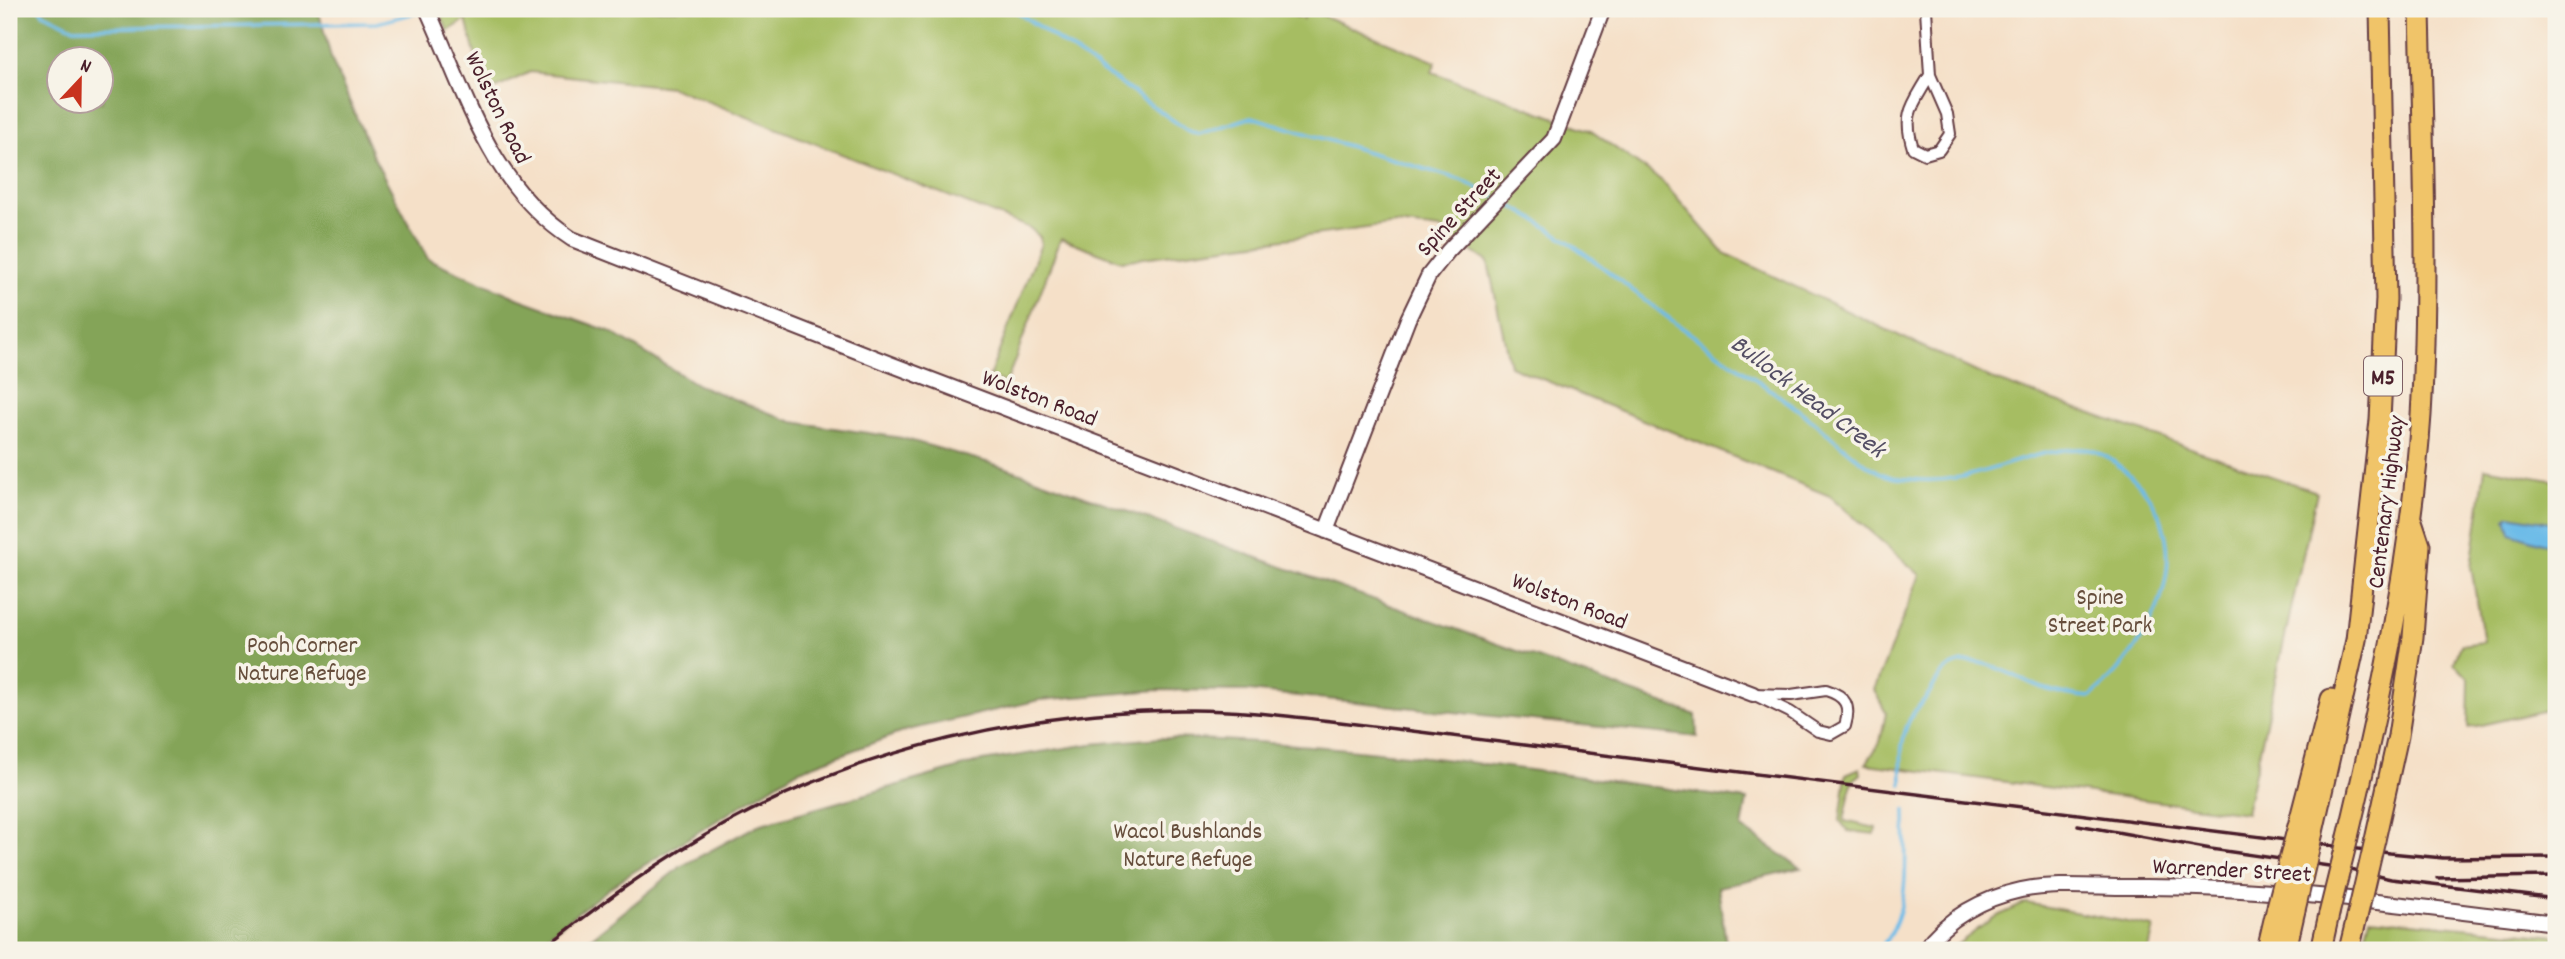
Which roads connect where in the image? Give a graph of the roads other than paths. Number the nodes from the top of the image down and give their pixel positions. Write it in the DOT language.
graph roads {
  1 [pos="428,9"];
  2 [pos="1603,9"];
  3 [pos="1926,9"];
  4 [pos="2380,9"];
  5 [pos="2420,9"];
  6 [pos="1930,75"];
  7 [pos="2410,517"];
  8 [pos="1326,531"];
  9 [pos="1753,694"];
  10 [pos="2286,909"];
  11 [pos="2556,923"];
  12 [pos="1924,950"];
  13 [pos="2267,950"];
  14 [pos="2286,950"];
  15 [pos="2321,950"];
  16 [pos="2349,950"];
  1 -- 8 [label="street, Wolston Road"];
  2 -- 8 [label="street, Spine Street"];
  3 -- 6 [label="street"];
  4 -- 10 [label="highway, Centenary Highway / M5, bridge"];
  5 -- 7 [label="highway, Centenary Highway / M5"];
  6 -- 6 [label="street"];
  7 -- 15 [label="highway, Centenary Highway / M5, bridge"];
  7 -- 16 [label="highway, bridge"];
  8 -- 9 [label="street, Wolston Road"];
  9 -- 9 [label="street, Wolston Road"];
  10 -- 13 [label="highway"];
  10 -- 14 [label="highway, Centenary Highway / M5"];
  11 -- 12 [label="street, Warrender Street"];
}
